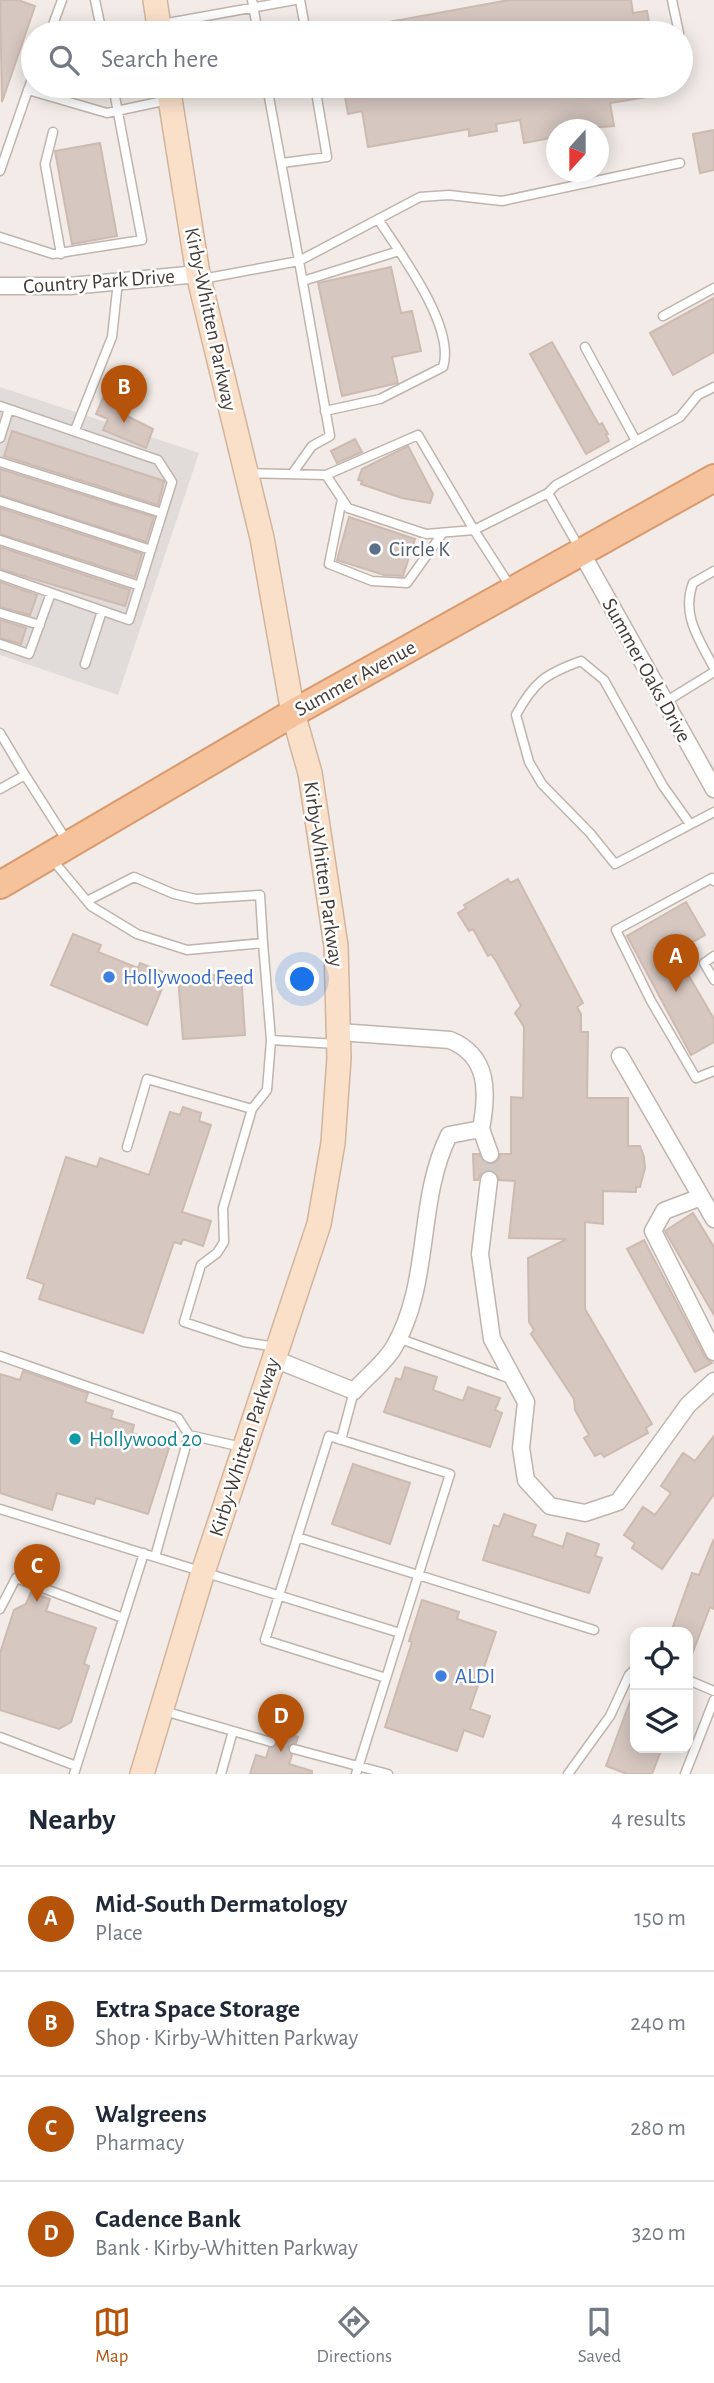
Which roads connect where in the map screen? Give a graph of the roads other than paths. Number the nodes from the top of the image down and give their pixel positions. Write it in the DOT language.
graph roads {
  1 [pos="62,0"];
  2 [pos="95,0"];
  3 [pos="155,0"];
  4 [pos="298,0"];
  5 [pos="672,0"];
  6 [pos="253,4"];
  7 [pos="54,21"];
  8 [pos="99,21"];
  9 [pos="158,21"];
  10 [pos="189,21"];
  11 [pos="303,21"];
  12 [pos="676,21"];
  13 [pos="25,98"];
  14 [pos="54,98"];
  15 [pos="115,98"];
  16 [pos="155,98"];
  17 [pos="170,98"];
  18 [pos="270,98"];
  19 [pos="317,98"];
  20 [pos="118,111"];
  21 [pos="54,132"];
  22 [pos="282,163"];
  23 [pos="680,163"];
  24 [pos="0,171"];
  25 [pos="378,219"];
  26 [pos="0,237"];
  27 [pos="399,251"];
  28 [pos="61,254"];
  29 [pos="299,261"];
  30 [pos="199,276"];
  31 [pos="118,281"];
  32 [pos="303,281"];
  33 [pos="0,286"];
  34 [pos="714,288"];
  35 [pos="663,316"];
  36 [pos="585,347"];
  37 [pos="714,387"];
  38 [pos="4,407"];
  39 [pos="326,411"];
  40 [pos="75,430"];
  41 [pos="0,438"];
  42 [pos="636,441"];
  43 [pos="0,461"];
  44 [pos="246,473"];
  45 [pos="292,474"];
  46 [pos="326,475"];
  47 [pos="714,478"];
  48 [pos="548,493"];
  49 [pos="342,499"];
  50 [pos="0,501"];
  51 [pos="162,513"];
  52 [pos="474,530"];
  53 [pos="442,534"];
  54 [pos="0,540"];
  55 [pos="151,551"];
  56 [pos="581,552"];
  57 [pos="714,571"];
  58 [pos="0,575"];
  59 [pos="140,586"];
  60 [pos="513,590"];
  61 [pos="51,593"];
  62 [pos="102,611"];
  63 [pos="0,613"];
  64 [pos="40,625"];
  65 [pos="0,645"];
  66 [pos="85,664"];
  67 [pos="714,670"];
  68 [pos="665,702"];
  69 [pos="293,713"];
  70 [pos="0,733"];
  71 [pos="25,775"];
  72 [pos="0,789"];
  73 [pos="714,789"];
  74 [pos="714,812"];
  75 [pos="690,824"];
  76 [pos="59,850"];
  77 [pos="714,881"];
  78 [pos="0,885"];
  79 [pos="87,901"];
  80 [pos="263,943"];
  81 [pos="714,956"];
  82 [pos="714,979"];
  83 [pos="339,1038"];
  84 [pos="271,1040"];
  85 [pos="620,1056"];
  86 [pos="714,1071"];
  87 [pos="251,1109"];
  88 [pos="481,1129"];
  89 [pos="127,1147"];
  90 [pos="490,1154"];
  91 [pos="489,1180"];
  92 [pos="701,1197"];
  93 [pos="714,1219"];
  94 [pos="398,1338"];
  95 [pos="274,1352"];
  96 [pos="714,1352"];
  97 [pos="0,1356"];
  98 [pos="514,1380"];
  99 [pos="714,1381"];
  100 [pos="354,1391"];
  101 [pos="189,1435"];
  102 [pos="341,1440"];
  103 [pos="244,1448"];
  104 [pos="0,1509"];
  105 [pos="297,1537"];
  106 [pos="144,1553"];
  107 [pos="155,1557"];
  108 [pos="203,1572"];
  109 [pos="418,1575"];
  110 [pos="279,1595"];
  111 [pos="0,1609"];
  112 [pos="123,1618"];
  113 [pos="594,1630"];
  114 [pos="400,1633"];
  115 [pos="630,1674"];
  116 [pos="386,1678"];
  117 [pos="693,1682"];
  118 [pos="714,1691"];
  119 [pos="714,1700"];
  120 [pos="161,1710"];
  121 [pos="233,1731"];
  122 [pos="0,1737"];
  123 [pos="271,1742"];
  124 [pos="294,1749"];
  125 [pos="75,1770"];
  126 [pos="358,1770"];
  127 [pos="142,1774"];
  128 [pos="221,1774"];
  129 [pos="388,1774"];
  130 [pos="568,1774"];
  131 [pos="685,1774"];
  1 -- 7 [label="lane"];
  2 -- 8 [label="lane"];
  3 -- 9 [label="main road"];
  4 -- 6 [label="lane"];
  4 -- 11 [label="lane"];
  5 -- 12 [label="lane"];
  6 -- 10 [label="lane"];
  13 -- 24 [label="lane"];
  14 -- 20 [label="lane"];
  15 -- 20 [label="lane"];
  16 -- 20 [label="lane"];
  17 -- 30 [label="main road, Kirby-Whitten Parkway"];
  18 -- 22 [label="lane"];
  19 -- 22 [label="lane"];
  20 -- 28 [label="lane"];
  21 -- 28 [label="lane"];
  22 -- 29 [label="lane"];
  23 -- 25 [label="lane"];
  25 -- 27 [label="lane"];
  25 -- 29 [label="lane"];
  26 -- 28 [label="lane"];
  27 -- 32 [label="lane"];
  27 -- 39 [label="lane"];
  29 -- 30 [label="lane"];
  29 -- 32 [label="lane"];
  30 -- 31 [label="street, Country Park Drive"];
  30 -- 44 [label="main road, Kirby-Whitten Parkway"];
  31 -- 33 [label="street, Country Park Drive"];
  31 -- 40 [label="lane"];
  32 -- 39 [label="lane"];
  34 -- 35 [label="lane"];
  36 -- 42 [label="lane"];
  37 -- 42 [label="lane"];
  38 -- 40 [label="lane"];
  38 -- 41 [label="lane"];
  39 -- 45 [label="lane"];
  40 -- 51 [label="lane"];
  42 -- 48 [label="lane"];
  43 -- 51 [label="lane"];
  44 -- 45 [label="lane"];
  44 -- 69 [label="main road, Kirby-Whitten Parkway"];
  45 -- 46 [label="lane"];
  46 -- 49 [label="lane"];
  46 -- 52 [label="lane"];
  47 -- 56 [label="main road, Summer Avenue"];
  48 -- 52 [label="lane"];
  48 -- 56 [label="lane"];
  49 -- 53 [label="lane"];
  49 -- 53 [label="lane"];
  50 -- 55 [label="lane"];
  51 -- 55 [label="lane"];
  52 -- 53 [label="lane"];
  52 -- 60 [label="lane"];
  54 -- 59 [label="lane"];
  55 -- 59 [label="lane"];
  56 -- 60 [label="main road, Summer Avenue"];
  56 -- 68 [label="street, Summer Oaks Drive"];
  57 -- 67 [label="lane"];
  58 -- 61 [label="lane"];
  59 -- 62 [label="lane"];
  60 -- 69 [label="main road, Summer Avenue"];
  61 -- 62 [label="lane"];
  61 -- 64 [label="lane"];
  62 -- 66 [label="lane"];
  63 -- 64 [label="lane"];
  64 -- 65 [label="lane"];
  67 -- 68 [label="lane"];
  68 -- 73 [label="street, Summer Oaks Drive"];
  69 -- 76 [label="main road, Summer Avenue"];
  69 -- 83 [label="main road, Kirby-Whitten Parkway"];
  70 -- 71 [label="lane"];
  71 -- 72 [label="lane"];
  71 -- 76 [label="lane"];
  74 -- 75 [label="lane"];
  75 -- 75 [label="lane"];
  76 -- 78 [label="main road, Summer Avenue"];
  76 -- 79 [label="lane"];
  77 -- 86 [label="lane"];
  79 -- 80 [label="lane"];
  79 -- 80 [label="lane"];
  80 -- 84 [label="lane"];
  81 -- 82 [label="lane"];
  83 -- 84 [label="lane"];
  83 -- 88 [label="street"];
  83 -- 95 [label="main road, Kirby-Whitten Parkway"];
  84 -- 87 [label="lane"];
  85 -- 92 [label="street"];
  87 -- 89 [label="lane"];
  87 -- 95 [label="lane"];
  88 -- 90 [label="street"];
  88 -- 94 [label="street"];
  91 -- 98 [label="street"];
  92 -- 93 [label="street"];
  92 -- 96 [label="street"];
  94 -- 98 [label="lane"];
  94 -- 100 [label="street"];
  95 -- 100 [label="street"];
  95 -- 103 [label="main road, Kirby-Whitten Parkway"];
  97 -- 101 [label="lane"];
  98 -- 99 [label="street"];
  100 -- 102 [label="lane"];
  101 -- 103 [label="lane"];
  101 -- 107 [label="lane"];
  102 -- 105 [label="lane"];
  102 -- 109 [label="lane"];
  103 -- 108 [label="main road, Kirby-Whitten Parkway"];
  104 -- 106 [label="lane"];
  105 -- 109 [label="lane"];
  105 -- 110 [label="lane"];
  106 -- 107 [label="lane"];
  106 -- 112 [label="lane"];
  107 -- 108 [label="lane"];
  108 -- 110 [label="lane"];
  108 -- 120 [label="main road, Kirby-Whitten Parkway"];
  109 -- 113 [label="lane"];
  109 -- 114 [label="lane"];
  110 -- 114 [label="lane"];
  110 -- 116 [label="lane"];
  111 -- 112 [label="lane"];
  112 -- 125 [label="lane"];
  114 -- 116 [label="lane"];
  115 -- 130 [label="lane"];
  116 -- 126 [label="lane"];
  117 -- 118 [label="lane"];
  119 -- 131 [label="lane"];
  120 -- 121 [label="lane"];
  120 -- 127 [label="main road, Kirby-Whitten Parkway"];
  121 -- 123 [label="lane"];
  121 -- 128 [label="lane"];
  122 -- 125 [label="lane"];
  124 -- 126 [label="lane"];
  126 -- 129 [label="lane"];
}
